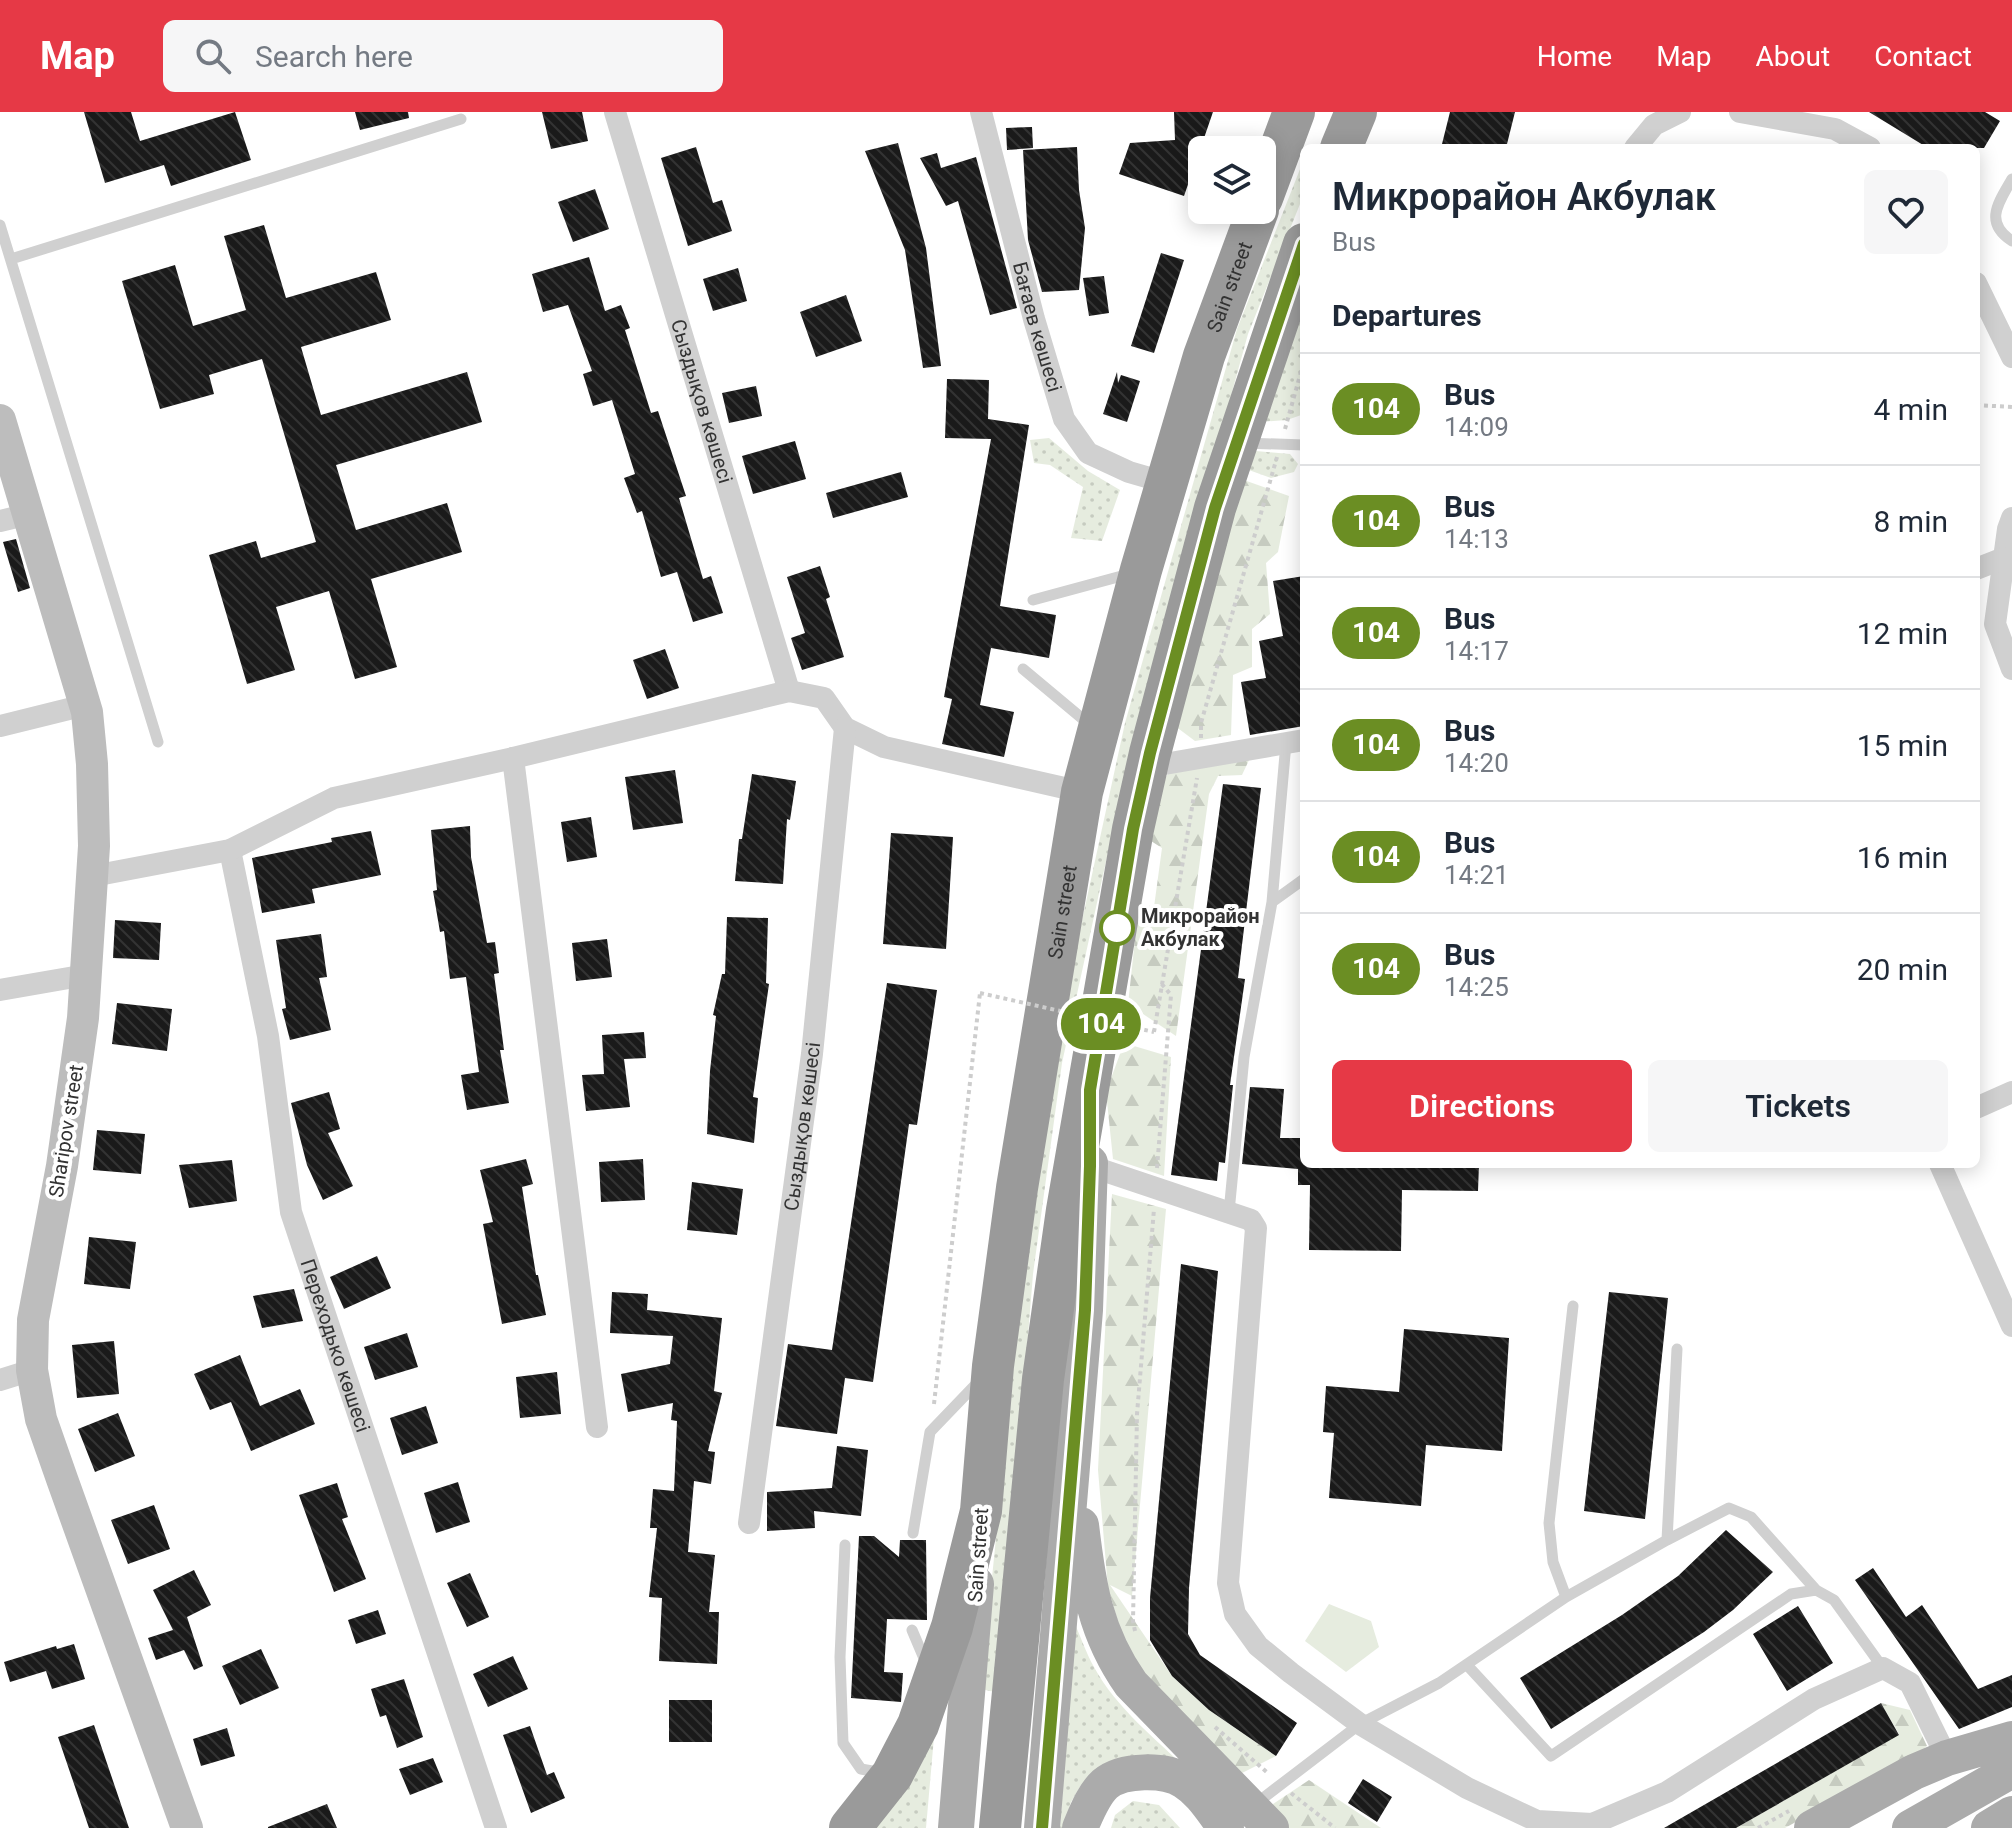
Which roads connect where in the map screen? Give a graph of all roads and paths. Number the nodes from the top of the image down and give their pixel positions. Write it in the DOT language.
graph roads {
  1 [pos="615,112"];
  2 [pos="981,112"];
  3 [pos="1294,112"];
  4 [pos="1356,112"];
  5 [pos="1680,112"];
  6 [pos="1740,112"];
  7 [pos="461,119"];
  8 [pos="1343,144"];
  9 [pos="1638,144"];
  10 [pos="1863,144"];
  11 [pos="1276,160"];
  12 [pos="2012,179"];
  13 [pos="1253,224"];
  14 [pos="0,225"];
  15 [pos="2012,241"];
  16 [pos="11,259"];
  17 [pos="1300,263"];
  18 [pos="1980,291"];
  19 [pos="2012,357"];
  20 [pos="1300,375"];
  21 [pos="1980,405"];
  22 [pos="2012,407"];
  23 [pos="0,420"];
  24 [pos="1235,443"];
  25 [pos="1280,444"];
  26 [pos="1300,445"];
  27 [pos="1167,483"];
  28 [pos="14,517"];
  29 [pos="2012,518"];
  30 [pos="2004,558"];
  31 [pos="1980,567"];
  32 [pos="1141,570"];
  33 [pos="1033,600"];
  34 [pos="1023,669"];
  35 [pos="2012,669"];
  36 [pos="789,691"];
  37 [pos="85,705"];
  38 [pos="0,726"];
  39 [pos="845,728"];
  40 [pos="1098,732"];
  41 [pos="158,742"];
  42 [pos="1295,742"];
  43 [pos="513,758"];
  44 [pos="1201,758"];
  45 [pos="1147,767"];
  46 [pos="1082,792"];
  47 [pos="230,850"];
  48 [pos="93,876"];
  49 [pos="1300,882"];
  50 [pos="1272,902"];
  51 [pos="86,975"];
  52 [pos="1161,983"];
  53 [pos="0,990"];
  54 [pos="1090,1090"];
  55 [pos="2012,1092"];
  56 [pos="1980,1106"];
  57 [pos="1090,1166"];
  58 [pos="1942,1168"];
  59 [pos="1156,1188"];
  60 [pos="1229,1212"];
  61 [pos="1573,1306"];
  62 [pos="2012,1326"];
  63 [pos="1677,1349"];
  64 [pos="993,1366"];
  65 [pos="32,1370"];
  66 [pos="0,1380"];
  67 [pos="597,1427"];
  68 [pos="1074,1428"];
  69 [pos="930,1432"];
  70 [pos="981,1511"];
  71 [pos="749,1523"];
  72 [pos="913,1533"];
  73 [pos="1667,1540"];
  74 [pos="845,1545"];
  75 [pos="1816,1590"];
  76 [pos="1566,1597"];
  77 [pos="912,1630"];
  78 [pos="1137,1641"];
  79 [pos="1467,1665"];
  80 [pos="1883,1668"];
  81 [pos="935,1683"];
  82 [pos="1209,1721"];
  83 [pos="1360,1724"];
  84 [pos="2012,1739"];
  85 [pos="1947,1758"];
  86 [pos="2012,1770"];
  87 [pos="892,1775"];
  88 [pos="1280,1785"];
  89 [pos="2012,1814"];
  90 [pos="1923,1820"];
  91 [pos="1249,1821"];
  92 [pos="187,1828"];
  93 [pos="496,1828"];
  94 [pos="850,1828"];
  95 [pos="956,1828"];
  96 [pos="1000,1828"];
  97 [pos="1042,1828"];
  98 [pos="1080,1828"];
  99 [pos="1335,1828"];
  100 [pos="1812,1828"];
  101 [pos="1989,1828"];
  1 -- 36 [label="street, Сыздықов көшесі"];
  2 -- 27 [label="street, Бағаев көшесі"];
  3 -- 11 [label="highway"];
  4 -- 8 [label="highway"];
  5 -- 9 [label="street"];
  6 -- 10 [label="street"];
  7 -- 16 [label="lane"];
  12 -- 15 [label="lane"];
  13 -- 27 [label="highway, Sain street"];
  14 -- 16 [label="lane"];
  16 -- 41 [label="lane"];
  17 -- 24 [label="highway"];
  18 -- 19 [label="street"];
  20 -- 25 [label="path"];
  21 -- 22 [label="path"];
  23 -- 28 [label="street, Sharipov street"];
  24 -- 25 [label="lane"];
  24 -- 45 [label="highway"];
  25 -- 26 [label="lane"];
  25 -- 44 [label="path"];
  27 -- 32 [label="highway, Sain street"];
  28 -- 37 [label="street, Sharipov street"];
  29 -- 30 [label="street"];
  30 -- 31 [label="street"];
  30 -- 35 [label="street"];
  32 -- 33 [label="lane"];
  32 -- 40 [label="highway, Sain street"];
  34 -- 40 [label="lane"];
  36 -- 39 [label="street"];
  36 -- 43 [label="street"];
  37 -- 38 [label="street"];
  37 -- 48 [label="street, Sharipov street"];
  39 -- 46 [label="street"];
  39 -- 71 [label="street, Сыздықов көшесі"];
  40 -- 46 [label="highway, Sain street"];
  42 -- 44 [label="street"];
  42 -- 50 [label="lane"];
  43 -- 47 [label="street"];
  43 -- 67 [label="street"];
  44 -- 45 [label="street"];
  44 -- 52 [label="path"];
  45 -- 54 [label="highway"];
  46 -- 64 [label="highway, Sain street"];
  47 -- 48 [label="street"];
  47 -- 93 [label="street, Переходько көшесі"];
  48 -- 51 [label="street, Sharipov street"];
  49 -- 50 [label="lane"];
  50 -- 60 [label="lane"];
  51 -- 53 [label="street"];
  51 -- 65 [label="street, Sharipov street"];
  52 -- 59 [label="path"];
  52 -- 69 [label="path, bridge"];
  54 -- 57 [label="main road"];
  54 -- 96 [label="highway"];
  55 -- 56 [label="street"];
  57 -- 59 [label="street"];
  57 -- 68 [label="main road"];
  58 -- 62 [label="street"];
  59 -- 60 [label="street"];
  59 -- 78 [label="path"];
  60 -- 83 [label="street"];
  61 -- 76 [label="lane"];
  63 -- 73 [label="lane"];
  64 -- 69 [label="lane"];
  64 -- 70 [label="highway, Sain street"];
  65 -- 66 [label="street"];
  65 -- 92 [label="street, Sharipov street"];
  68 -- 91 [label="main road"];
  68 -- 97 [label="main road"];
  69 -- 72 [label="lane"];
  70 -- 81 [label="highway"];
  70 -- 95 [label="main road, Sain street"];
  73 -- 75 [label="lane"];
  73 -- 76 [label="lane"];
  74 -- 87 [label="lane"];
  75 -- 79 [label="lane"];
  75 -- 80 [label="lane"];
  76 -- 79 [label="lane"];
  77 -- 81 [label="lane"];
  79 -- 83 [label="lane"];
  80 -- 83 [label="street"];
  80 -- 85 [label="street"];
  81 -- 87 [label="highway"];
  82 -- 88 [label="path"];
  83 -- 88 [label="lane"];
  84 -- 85 [label="main road"];
  85 -- 100 [label="main road"];
  86 -- 90 [label="main road"];
  87 -- 94 [label="highway"];
  88 -- 91 [label="lane"];
  88 -- 99 [label="path"];
  89 -- 101 [label="main road"];
  91 -- 98 [label="main road"];
}
